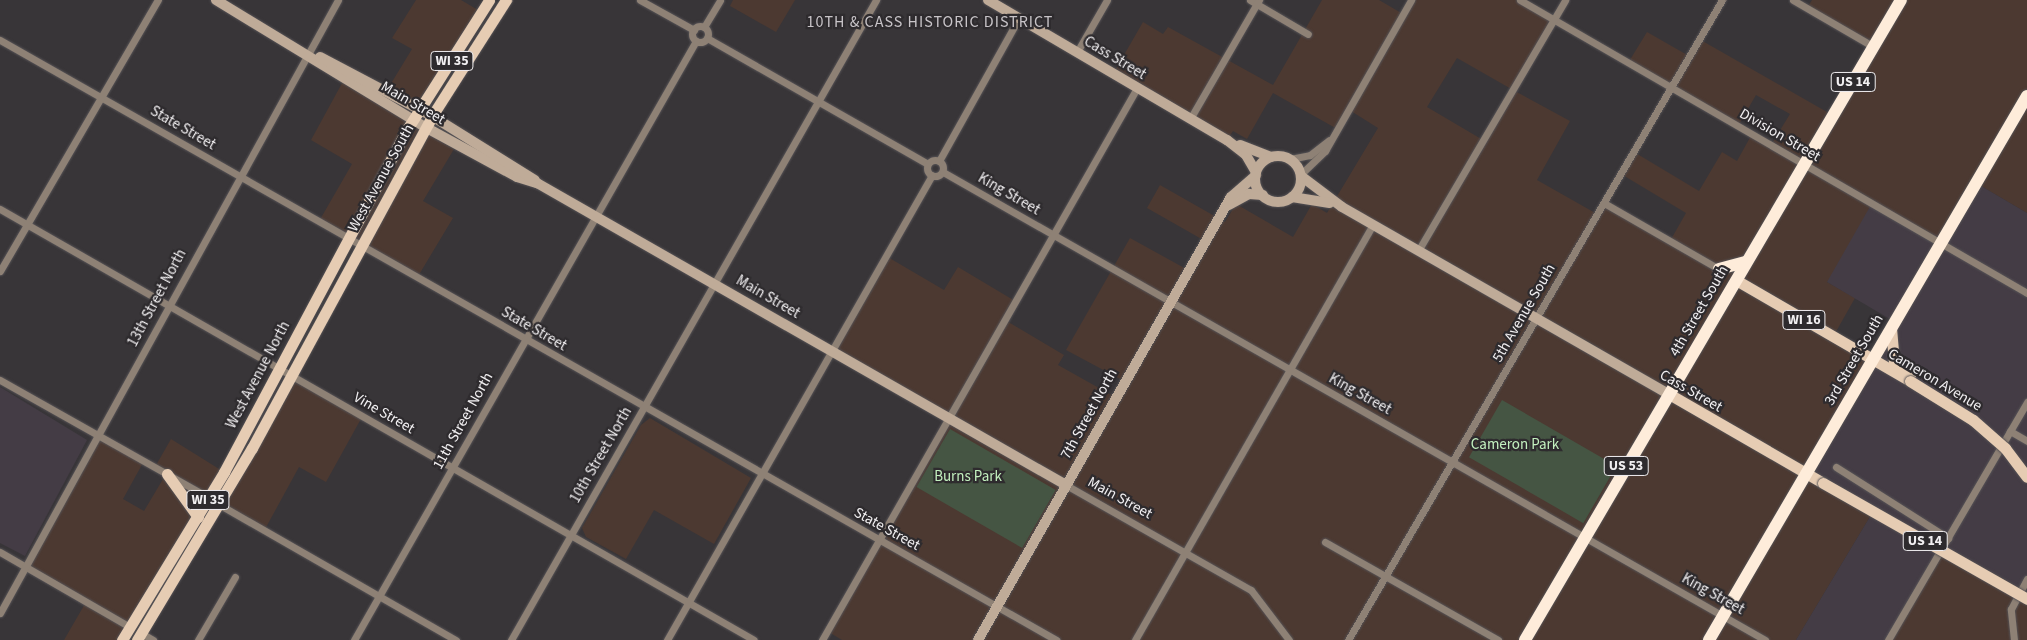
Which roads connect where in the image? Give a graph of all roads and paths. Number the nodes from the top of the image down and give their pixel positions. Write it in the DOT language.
graph roads {
  1 [pos="158,0"];
  2 [pos="216,0"];
  3 [pos="338,0"];
  4 [pos="489,0"];
  5 [pos="506,0"];
  6 [pos="640,0"];
  7 [pos="720,0"];
  8 [pos="876,0"];
  9 [pos="988,0"];
  10 [pos="1107,0"];
  11 [pos="1411,0"];
  12 [pos="1520,0"];
  13 [pos="1565,0"];
  14 [pos="1722,0"];
  15 [pos="1793,0"];
  16 [pos="1902,0"];
  17 [pos="1255,1"];
  18 [pos="1019,18"];
  19 [pos="1554,20"];
  20 [pos="704,27"];
  21 [pos="694,30"];
  22 [pos="1308,34"];
  23 [pos="707,38"];
  24 [pos="0,40"];
  25 [pos="696,41"];
  26 [pos="1874,47"];
  27 [pos="308,52"];
  28 [pos="1077,52"];
  29 [pos="1137,88"];
  30 [pos="1672,88"];
  31 [pos="2027,96"];
  32 [pos="101,97"];
  33 [pos="818,101"];
  34 [pos="420,109"];
  35 [pos="432,116"];
  36 [pos="1190,119"];
  37 [pos="413,120"];
  38 [pos="425,128"];
  39 [pos="1331,138"];
  40 [pos="1227,140"];
  41 [pos="1271,157"];
  42 [pos="1290,159"];
  43 [pos="940,161"];
  44 [pos="928,164"];
  45 [pos="1806,165"];
  46 [pos="943,172"];
  47 [pos="1256,174"];
  48 [pos="932,176"];
  49 [pos="1300,176"];
  50 [pos="240,177"];
  51 [pos="537,182"];
  52 [pos="1263,195"];
  53 [pos="1292,197"];
  54 [pos="1604,203"];
  55 [pos="1228,205"];
  56 [pos="1342,207"];
  57 [pos="0,209"];
  58 [pos="596,216"];
  59 [pos="27,224"];
  60 [pos="1373,224"];
  61 [pos="1053,235"];
  62 [pos="348,240"];
  63 [pos="1941,243"];
  64 [pos="360,247"];
  65 [pos="1418,250"];
  66 [pos="1746,262"];
  67 [pos="1719,269"];
  68 [pos="0,272"];
  69 [pos="1736,280"];
  70 [pos="714,284"];
  71 [pos="2027,293"];
  72 [pos="1170,302"];
  73 [pos="167,305"];
  74 [pos="1536,318"];
  75 [pos="1891,328"];
  76 [pos="525,339"];
  77 [pos="832,351"];
  78 [pos="1872,360"];
  79 [pos="279,369"];
  80 [pos="1288,370"];
  81 [pos="290,376"];
  82 [pos="1912,378"];
  83 [pos="0,380"];
  84 [pos="1669,394"];
  85 [pos="2027,402"];
  86 [pos="645,408"];
  87 [pos="949,418"];
  88 [pos="2010,431"];
  89 [pos="98,436"];
  90 [pos="2027,441"];
  91 [pos="1453,462"];
  92 [pos="1836,467"];
  93 [pos="452,469"];
  94 [pos="167,474"];
  95 [pos="762,474"];
  96 [pos="1808,474"];
  97 [pos="2027,477"];
  98 [pos="1066,485"];
  99 [pos="209,498"];
  100 [pos="220,505"];
  101 [pos="198,517"];
  102 [pos="571,536"];
  103 [pos="1585,538"];
  104 [pos="1948,538"];
  105 [pos="878,540"];
  106 [pos="1325,542"];
  107 [pos="1941,549"];
  108 [pos="1184,551"];
  109 [pos="0,552"];
  110 [pos="26,567"];
  111 [pos="1386,576"];
  112 [pos="235,577"];
  113 [pos="2027,579"];
  114 [pos="379,596"];
  115 [pos="2023,596"];
  116 [pos="689,603"];
  117 [pos="997,606"];
  118 [pos="0,613"];
  119 [pos="1723,616"];
  120 [pos="130,627"];
  121 [pos="139,637"];
  122 [pos="122,640"];
  123 [pos="153,640"];
  124 [pos="198,640"];
  125 [pos="354,640"];
  126 [pos="456,640"];
  127 [pos="511,640"];
  128 [pos="667,640"];
  129 [pos="754,640"];
  130 [pos="822,640"];
  131 [pos="978,640"];
  132 [pos="1056,640"];
  133 [pos="1135,640"];
  134 [pos="1289,640"];
  135 [pos="1348,640"];
  136 [pos="1498,640"];
  137 [pos="1525,640"];
  138 [pos="1708,640"];
  139 [pos="1765,640"];
  140 [pos="1888,640"];
  141 [pos="2014,640"];
  1 -- 32 [label="street"];
  2 -- 27 [label="street, Main Street"];
  3 -- 27 [label="street, 13th Street North"];
  4 -- 34 [label="main road, West Avenue South / WI 35"];
  5 -- 35 [label="main road, West Avenue South / WI 35"];
  6 -- 21 [label="street"];
  7 -- 20 [label="street"];
  8 -- 33 [label="street, 10th Street North"];
  9 -- 18 [label="street, Cass Street"];
  10 -- 28 [label="street"];
  11 -- 39 [label="street"];
  12 -- 19 [label="street, Division Street"];
  13 -- 19 [label="street"];
  14 -- 30 [label="street, 5th Avenue South"];
  15 -- 26 [label="street"];
  16 -- 26 [label="highway, 4th Street South / US 14"];
  17 -- 22 [label="street"];
  17 -- 36 [label="street"];
  18 -- 28 [label="street, Cass Street"];
  18 -- 43 [label="street"];
  19 -- 30 [label="street, Division Street"];
  19 -- 65 [label="street"];
  20 -- 21 [label="street"];
  20 -- 23 [label="street"];
  21 -- 25 [label="street"];
  23 -- 25 [label="street"];
  23 -- 33 [label="street"];
  24 -- 32 [label="street, State Street"];
  25 -- 58 [label="street, 11th Street North"];
  26 -- 45 [label="highway, 4th Street South / US 14"];
  27 -- 34 [label="street"];
  27 -- 37 [label="street, Main Street"];
  27 -- 50 [label="street, 13th Street North"];
  28 -- 29 [label="street, Cass Street"];
  29 -- 36 [label="street, Cass Street"];
  29 -- 61 [label="street"];
  30 -- 45 [label="street, Division Street"];
  30 -- 54 [label="street, 5th Avenue South"];
  31 -- 63 [label="highway, 3rd Street South"];
  32 -- 50 [label="street, State Street"];
  32 -- 59 [label="street"];
  33 -- 44 [label="street"];
  33 -- 70 [label="street, 10th Street North"];
  34 -- 35 [label="street"];
  34 -- 37 [label="main road, West Avenue South / WI 35"];
  35 -- 38 [label="main road, West Avenue South / WI 35"];
  35 -- 51 [label="street"];
  36 -- 40 [label="street, Cass Street"];
  37 -- 38 [label="street, Main Street"];
  37 -- 62 [label="main road, West Avenue North / WI 35"];
  38 -- 51 [label="street, Main Street"];
  38 -- 64 [label="main road, West Avenue South / WI 35"];
  39 -- 42 [label="street"];
  39 -- 49 [label="street"];
  40 -- 41 [label="street, Cass Street"];
  40 -- 47 [label="street, Cass Street"];
  41 -- 42 [label="street"];
  41 -- 47 [label="street"];
  42 -- 49 [label="street"];
  43 -- 44 [label="street"];
  43 -- 46 [label="street"];
  44 -- 48 [label="street"];
  45 -- 63 [label="street, Division Street"];
  45 -- 66 [label="highway, 4th Street South / US 14"];
  46 -- 48 [label="street"];
  46 -- 61 [label="street, King Street"];
  47 -- 52 [label="street"];
  47 -- 55 [label="street, 7th Street North"];
  48 -- 77 [label="street"];
  49 -- 53 [label="street"];
  49 -- 56 [label="street, Cass Street"];
  50 -- 62 [label="street, State Street"];
  50 -- 73 [label="street, 13th Street North"];
  51 -- 58 [label="street, Main Street"];
  52 -- 53 [label="street"];
  52 -- 55 [label="street"];
  53 -- 56 [label="street, Cass Street"];
  54 -- 67 [label="street"];
  54 -- 74 [label="street, 5th Avenue South"];
  55 -- 72 [label="street, 7th Street North"];
  56 -- 60 [label="street, Cass Street"];
  57 -- 59 [label="street, Vine Street"];
  58 -- 70 [label="street, Main Street"];
  58 -- 76 [label="street, 11th Street North"];
  59 -- 68 [label="street"];
  59 -- 73 [label="street, Vine Street"];
  60 -- 65 [label="street, Cass Street"];
  60 -- 80 [label="street"];
  61 -- 72 [label="street, King Street"];
  61 -- 87 [label="street"];
  62 -- 64 [label="street, State Street"];
  62 -- 79 [label="main road, West Avenue North / WI 35"];
  63 -- 71 [label="street, Division Street"];
  63 -- 75 [label="highway, 3rd Street South"];
  64 -- 76 [label="street, State Street"];
  64 -- 81 [label="main road, West Avenue South / WI 35"];
  65 -- 74 [label="street, Cass Street"];
  66 -- 67 [label="highway"];
  66 -- 69 [label="highway, 4th Street South / US 14"];
  69 -- 78 [label="main road, Cameron Avenue / WI 16"];
  69 -- 84 [label="highway, 4th Street South / US 14"];
  70 -- 77 [label="street, Main Street"];
  70 -- 86 [label="street, 10th Street North"];
  72 -- 80 [label="street, King Street"];
  72 -- 98 [label="street, 7th Street North"];
  73 -- 79 [label="street, Vine Street"];
  73 -- 89 [label="street, 13th Street North"];
  74 -- 84 [label="street, Cass Street"];
  74 -- 91 [label="street, 5th Avenue South"];
  75 -- 78 [label="highway, 3rd Street South"];
  75 -- 82 [label="main road"];
  76 -- 86 [label="street, State Street"];
  76 -- 93 [label="street, 11th Street North"];
  77 -- 87 [label="street, Main Street"];
  77 -- 95 [label="street"];
  78 -- 82 [label="main road, Cameron Avenue"];
  78 -- 96 [label="highway, 3rd Street South"];
  79 -- 81 [label="street, Vine Street"];
  79 -- 99 [label="main road, West Avenue North / WI 35"];
  80 -- 91 [label="street, King Street"];
  80 -- 108 [label="street"];
  81 -- 93 [label="street, Vine Street"];
  81 -- 100 [label="main road, West Avenue North / WI 35"];
  82 -- 97 [label="main road, Cameron Avenue, bridge"];
  83 -- 89 [label="street"];
  84 -- 96 [label="main road, Cass Street / US 14"];
  84 -- 103 [label="highway, 4th Street South / US 53"];
  85 -- 88 [label="street"];
  86 -- 95 [label="street, State Street"];
  86 -- 102 [label="street, 10th Street North"];
  87 -- 98 [label="street, Main Street"];
  87 -- 105 [label="street"];
  88 -- 90 [label="street"];
  88 -- 104 [label="street"];
  89 -- 94 [label="street"];
  89 -- 110 [label="street, 13th Street North"];
  91 -- 103 [label="street, King Street"];
  91 -- 111 [label="street, 5th Avenue South"];
  92 -- 104 [label="street"];
  93 -- 102 [label="street, Vine Street"];
  93 -- 114 [label="street, 11th Street North"];
  94 -- 99 [label="street"];
  94 -- 101 [label="main road"];
  95 -- 105 [label="street, State Street"];
  95 -- 116 [label="street"];
  96 -- 115 [label="main road, Cass Street / US 14, bridge"];
  96 -- 119 [label="highway, 3rd Street South"];
  98 -- 108 [label="street, Main Street"];
  98 -- 117 [label="street, 7th Street North"];
  99 -- 101 [label="main road, West Avenue North / WI 35"];
  100 -- 114 [label="street"];
  100 -- 121 [label="main road, West Avenue North / WI 35"];
  101 -- 120 [label="main road, West Avenue North / WI 35"];
  102 -- 116 [label="street, Vine Street"];
  102 -- 127 [label="street, 10th Street North"];
  103 -- 119 [label="street, King Street"];
  103 -- 137 [label="highway, 4th Street South / US 53"];
  104 -- 107 [label="street"];
  105 -- 117 [label="street, State Street"];
  105 -- 130 [label="street"];
  106 -- 111 [label="street"];
  107 -- 115 [label="street"];
  107 -- 140 [label="street"];
  108 -- 133 [label="street"];
  108 -- 134 [label="street, Main Street"];
  109 -- 110 [label="street"];
  110 -- 118 [label="street"];
  110 -- 120 [label="street"];
  111 -- 135 [label="street, 5th Avenue South"];
  111 -- 136 [label="street"];
  112 -- 124 [label="street"];
  113 -- 115 [label="street"];
  114 -- 125 [label="street, 11th Street North"];
  114 -- 126 [label="street"];
  115 -- 141 [label="street"];
  116 -- 128 [label="street"];
  116 -- 129 [label="street, Vine Street"];
  117 -- 131 [label="street, 7th Street North"];
  117 -- 132 [label="street, State Street"];
  119 -- 138 [label="highway, 3rd Street South"];
  119 -- 139 [label="street, King Street"];
  120 -- 122 [label="main road, West Avenue North / WI 35"];
  121 -- 123 [label="street"];
}
